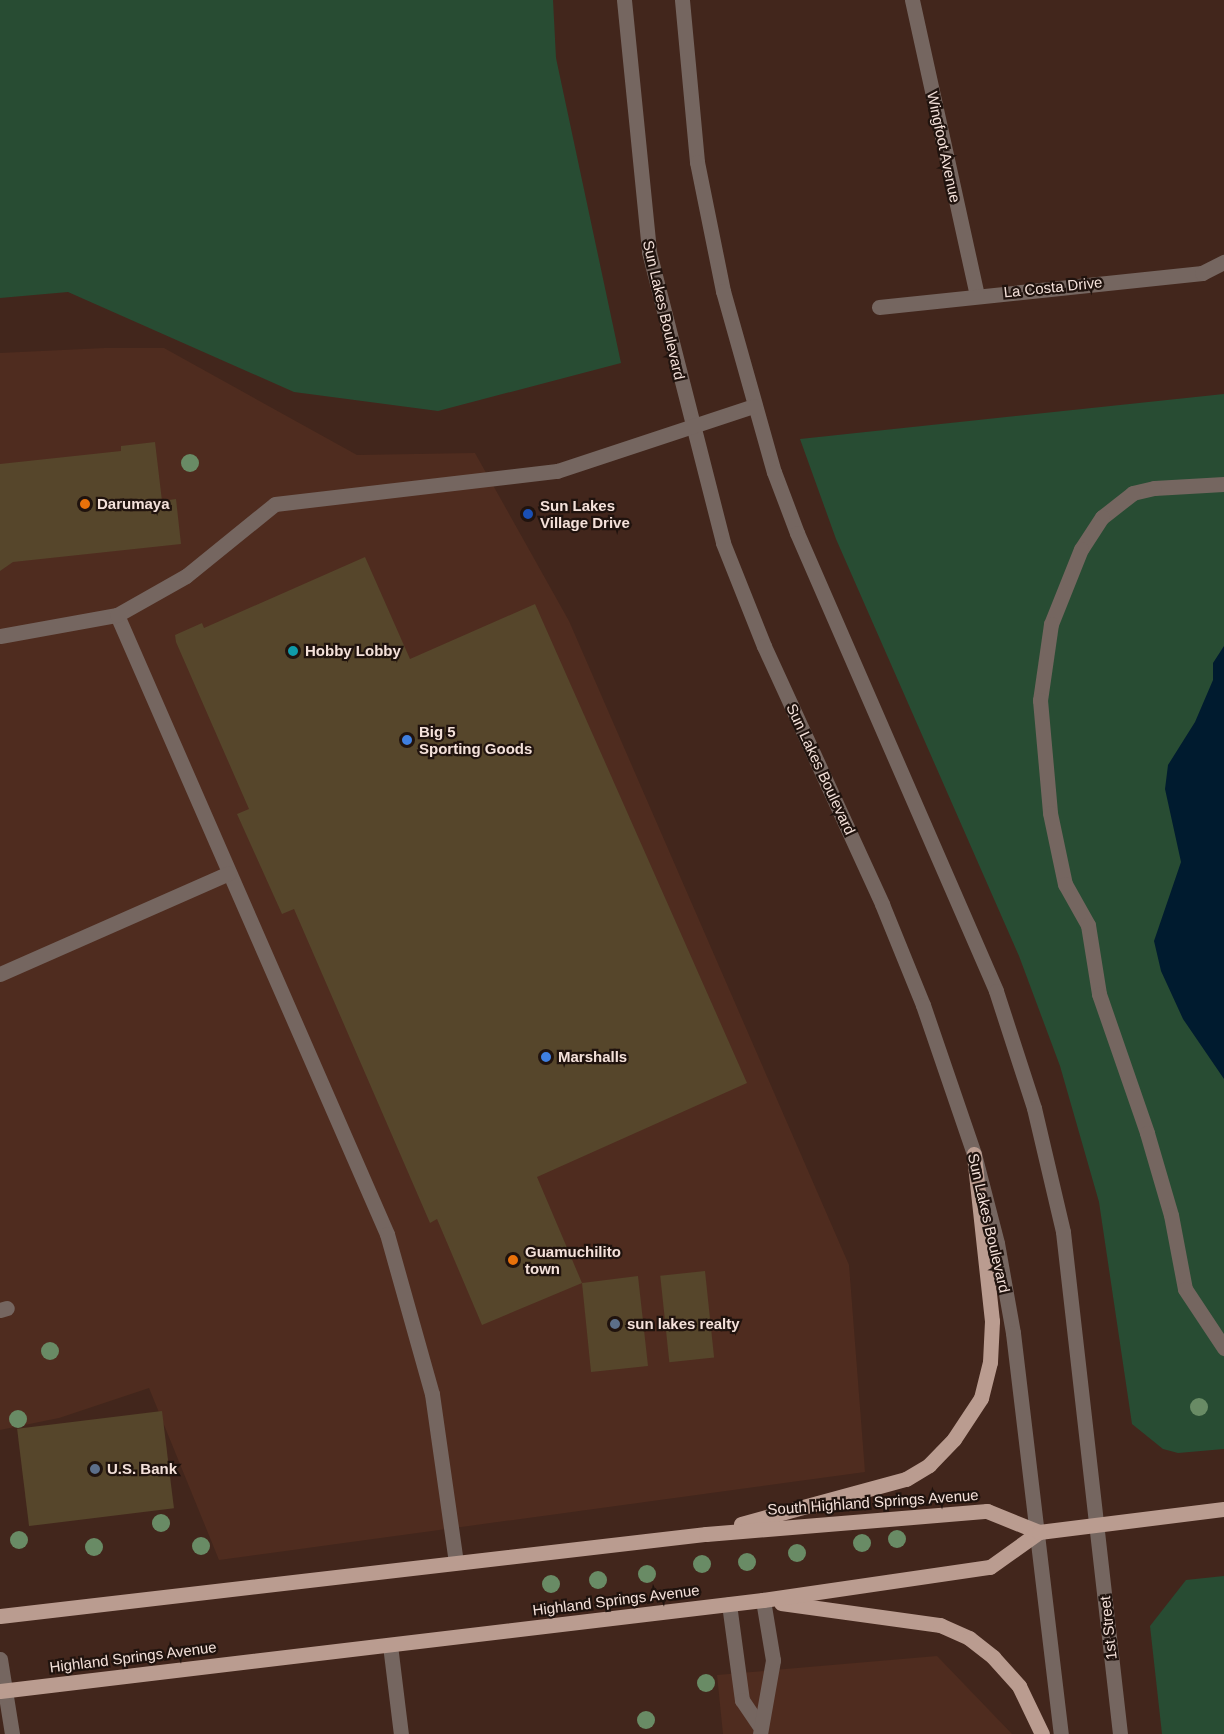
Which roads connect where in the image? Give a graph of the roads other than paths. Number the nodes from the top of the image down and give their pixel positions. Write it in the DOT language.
graph roads {
  1 [pos="624,0"];
  2 [pos="682,0"];
  3 [pos="912,0"];
  4 [pos="1224,262"];
  5 [pos="977,295"];
  6 [pos="879,307"];
  7 [pos="754,406"];
  8 [pos="692,426"];
  9 [pos="1224,484"];
  10 [pos="117,615"];
  11 [pos="0,636"];
  12 [pos="229,873"];
  13 [pos="0,974"];
  14 [pos="974,1154"];
  15 [pos="1224,1348"];
  16 [pos="1224,1509"];
  17 [pos="1096,1523"];
  18 [pos="1039,1532"];
  19 [pos="706,1534"];
  20 [pos="456,1562"];
  21 [pos="763,1600"];
  22 [pos="729,1604"];
  23 [pos="0,1616"];
  24 [pos="390,1645"];
  25 [pos="0,1659"];
  26 [pos="2,1690"];
  27 [pos="760,1729"];
  28 [pos="12,1734"];
  29 [pos="401,1734"];
  30 [pos="1042,1734"];
  31 [pos="1061,1734"];
  32 [pos="1120,1734"];
  1 -- 8 [label="street, Sun Lakes Boulevard"];
  2 -- 7 [label="street"];
  3 -- 5 [label="street, Wingfoot Avenue"];
  4 -- 5 [label="street, La Costa Drive"];
  5 -- 6 [label="street, La Costa Drive"];
  7 -- 8 [label="street"];
  7 -- 17 [label="street"];
  8 -- 10 [label="street"];
  8 -- 14 [label="street, Sun Lakes Boulevard"];
  9 -- 15 [label="street"];
  10 -- 11 [label="street"];
  10 -- 12 [label="street"];
  12 -- 13 [label="street"];
  12 -- 20 [label="street"];
  14 -- 18 [label="street, Sun Lakes Boulevard"];
  14 -- 19 [label="main road"];
  16 -- 17 [label="main road, Highland Springs Avenue"];
  17 -- 18 [label="main road, Highland Springs Avenue"];
  17 -- 32 [label="street, 1st Street"];
  18 -- 19 [label="main road, South Highland Springs Avenue"];
  18 -- 21 [label="main road, Highland Springs Avenue"];
  18 -- 31 [label="street"];
  19 -- 20 [label="main road"];
  20 -- 23 [label="main road"];
  21 -- 22 [label="main road, Highland Springs Avenue"];
  21 -- 27 [label="street"];
  21 -- 30 [label="main road"];
  22 -- 24 [label="main road, Highland Springs Avenue"];
  22 -- 27 [label="street"];
  24 -- 26 [label="main road, Highland Springs Avenue"];
  24 -- 29 [label="street"];
  25 -- 26 [label="street"];
  26 -- 28 [label="street"];
}
